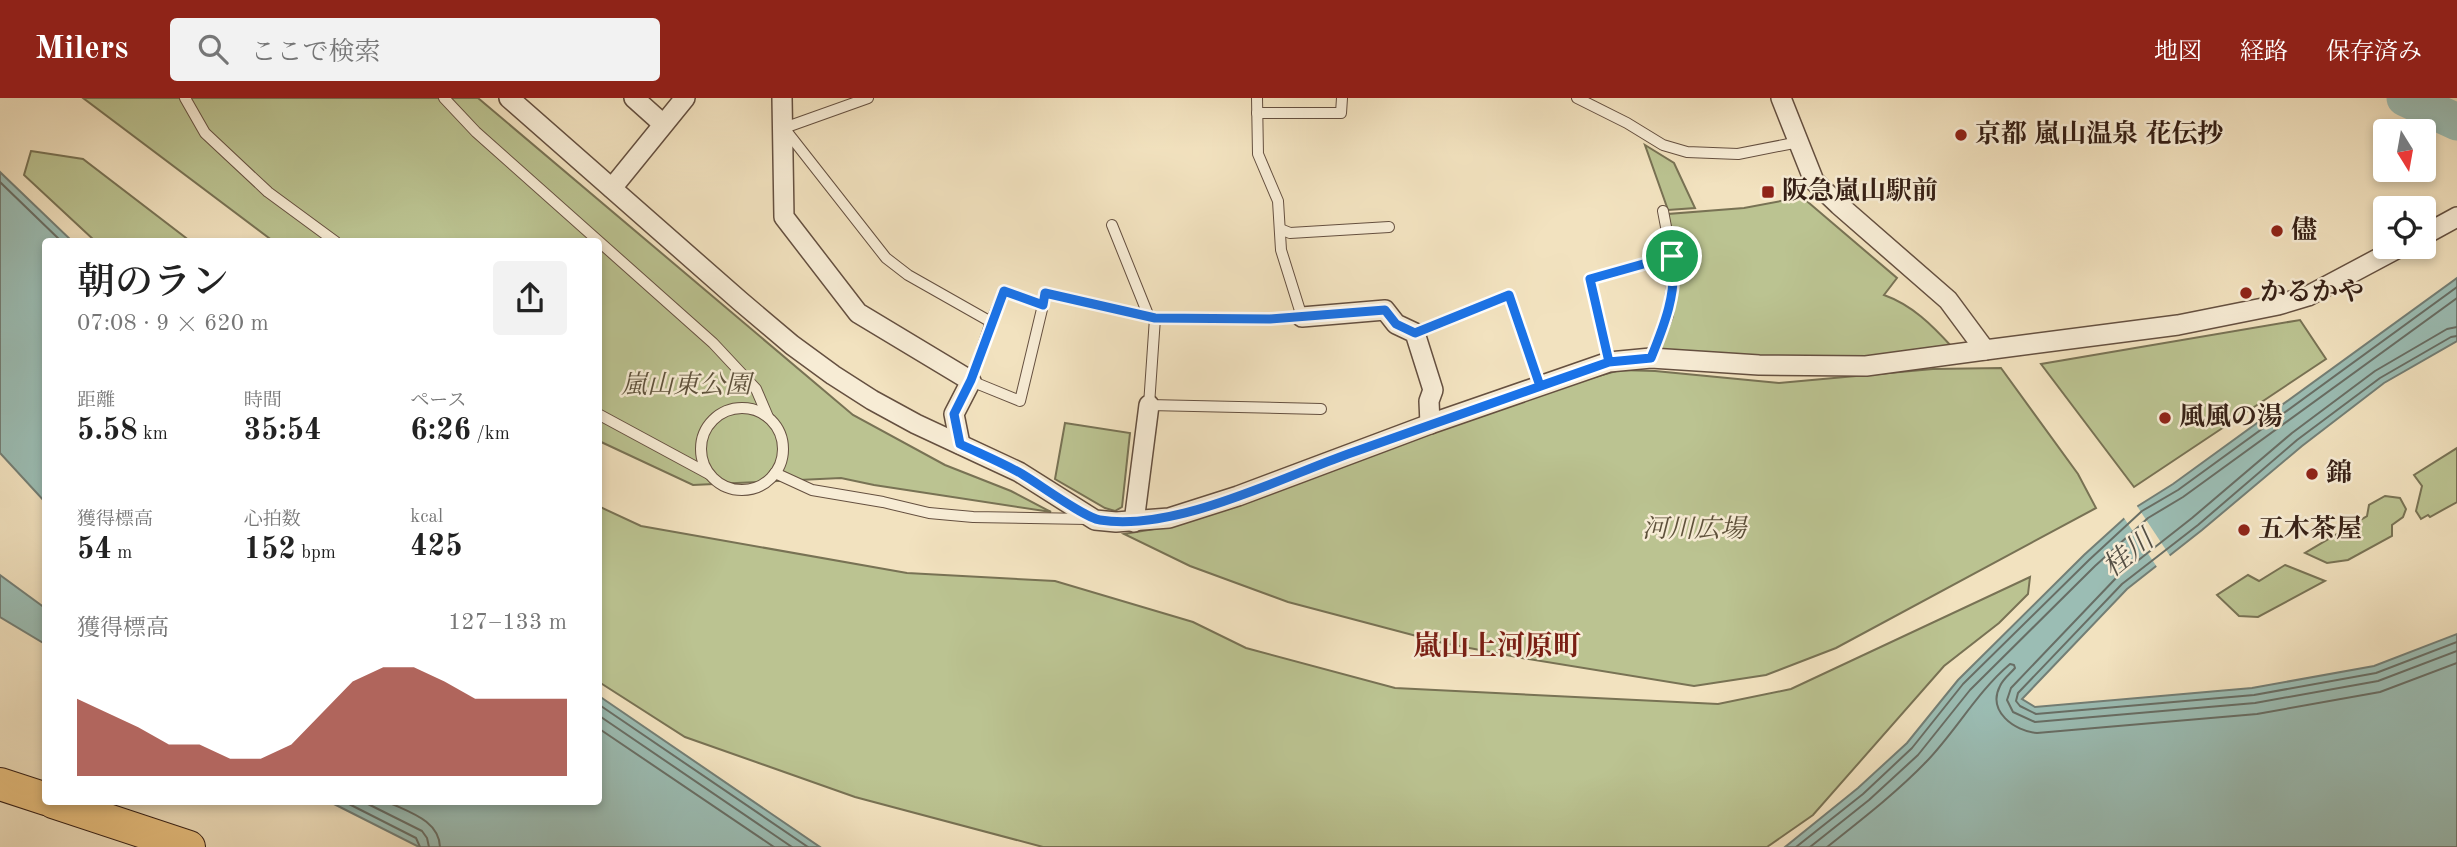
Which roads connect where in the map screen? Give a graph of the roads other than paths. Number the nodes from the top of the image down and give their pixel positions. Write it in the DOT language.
graph roads {
  1 [pos="185,98"];
  2 [pos="443,98"];
  3 [pos="509,98"];
  4 [pos="634,98"];
  5 [pos="685,98"];
  6 [pos="782,98"];
  7 [pos="868,98"];
  8 [pos="1257,98"];
  9 [pos="1342,98"];
  10 [pos="1577,98"];
  11 [pos="1782,98"];
  12 [pos="1257,113"];
  13 [pos="663,124"];
  14 [pos="784,128"];
  15 [pos="1799,142"];
  16 [pos="612,188"];
  17 [pos="1663,211"];
  18 [pos="2457,217"];
  19 [pos="1112,225"];
  20 [pos="1389,227"];
  21 [pos="2436,228"];
  22 [pos="1280,229"];
  23 [pos="331,238"];
  24 [pos="596,238"];
  25 [pos="602,244"];
  26 [pos="1672,256"];
  27 [pos="2377,259"];
  28 [pos="1043,305"];
  29 [pos="1152,317"];
  30 [pos="1302,317"];
  31 [pos="991,322"];
  32 [pos="1415,333"];
  33 [pos="1985,350"];
  34 [pos="1651,358"];
  35 [pos="1609,362"];
  36 [pos="971,380"];
  37 [pos="1540,386"];
  38 [pos="1149,405"];
  39 [pos="1321,410"];
  40 [pos="602,416"];
  41 [pos="768,417"];
  42 [pos="1430,424"];
  43 [pos="960,444"];
  44 [pos="775,473"];
  45 [pos="710,474"];
  46 [pos="1096,520"];
  47 [pos="1134,522"];
  48 [pos="0,784"];
  49 [pos="42,798"];
  50 [pos="62,805"];
  51 [pos="189,847"];
  1 -- 23 [label="lane"];
  2 -- 24 [label="lane"];
  3 -- 16 [label="street"];
  4 -- 13 [label="street"];
  5 -- 13 [label="street"];
  6 -- 14 [label="street"];
  7 -- 14 [label="lane"];
  8 -- 12 [label="lane"];
  9 -- 12 [label="lane"];
  10 -- 15 [label="lane"];
  11 -- 15 [label="street"];
  12 -- 22 [label="lane"];
  13 -- 16 [label="street"];
  14 -- 31 [label="lane"];
  14 -- 36 [label="street"];
  15 -- 33 [label="street"];
  16 -- 43 [label="street"];
  17 -- 26 [label="lane"];
  18 -- 21 [label="street"];
  19 -- 29 [label="lane"];
  20 -- 22 [label="lane"];
  22 -- 30 [label="lane"];
  25 -- 41 [label="lane"];
  26 -- 34 [label="lane"];
  26 -- 35 [label="lane"];
  27 -- 33 [label="street"];
  28 -- 29 [label="lane"];
  28 -- 31 [label="lane"];
  28 -- 36 [label="lane"];
  29 -- 30 [label="lane"];
  29 -- 38 [label="lane"];
  30 -- 32 [label="street"];
  31 -- 36 [label="lane"];
  32 -- 37 [label="lane"];
  32 -- 42 [label="street"];
  33 -- 34 [label="street"];
  34 -- 35 [label="street"];
  35 -- 37 [label="street"];
  36 -- 43 [label="street"];
  37 -- 42 [label="street"];
  38 -- 39 [label="lane"];
  38 -- 47 [label="street"];
  40 -- 45 [label="lane"];
  41 -- 44 [label="lane"];
  41 -- 45 [label="lane"];
  42 -- 47 [label="street"];
  43 -- 46 [label="street"];
  44 -- 45 [label="lane"];
  44 -- 46 [label="lane"];
  46 -- 47 [label="street"];
  48 -- 49 [label="main road"];
  50 -- 51 [label="main road"];
}
